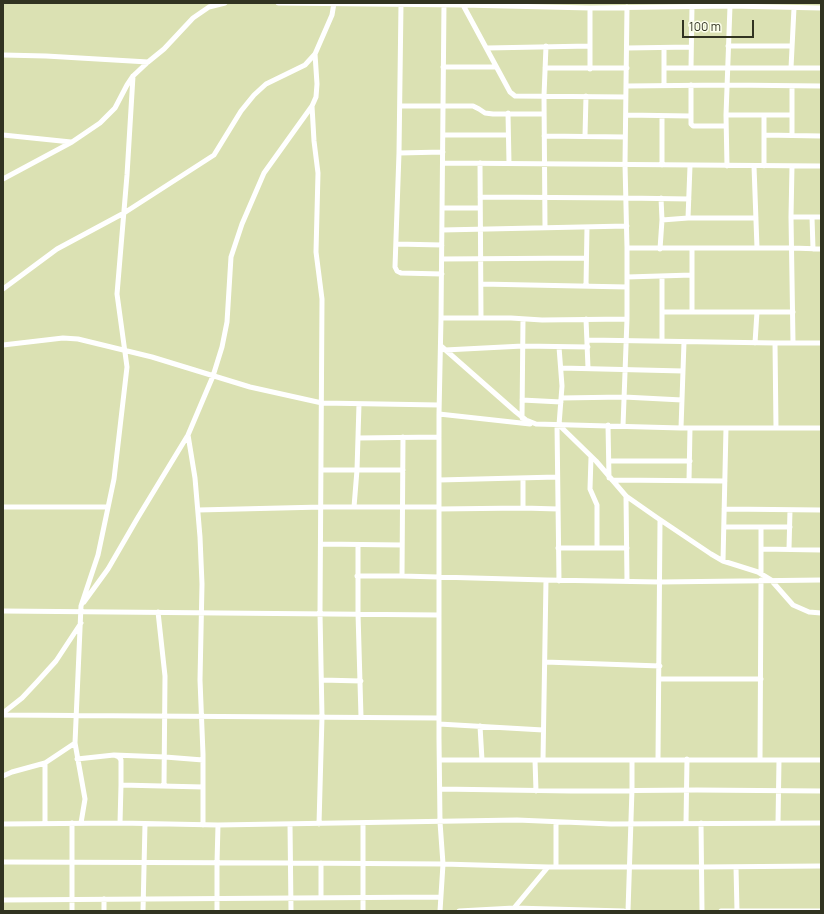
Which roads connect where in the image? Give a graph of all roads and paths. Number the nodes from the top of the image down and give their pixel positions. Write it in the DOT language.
graph roads {
  1 [pos="225,3"];
  2 [pos="278,3"];
  3 [pos="334,3"];
  4 [pos="401,4"];
  5 [pos="444,4"];
  6 [pos="463,5"];
  7 [pos="692,6"];
  8 [pos="730,6"];
  9 [pos="627,7"];
  10 [pos="590,8"];
  11 [pos="794,8"];
  12 [pos="821,8"];
  13 [pos="546,46"];
  14 [pos="590,46"];
  15 [pos="728,46"];
  16 [pos="792,46"];
  17 [pos="691,47"];
  18 [pos="487,48"];
  19 [pos="627,48"];
  20 [pos="664,48"];
  21 [pos="315,54"];
  22 [pos="3,55"];
  23 [pos="148,62"];
  24 [pos="443,67"];
  25 [pos="496,67"];
  26 [pos="545,68"];
  27 [pos="627,68"];
  28 [pos="664,68"];
  29 [pos="691,68"];
  30 [pos="727,68"];
  31 [pos="791,68"];
  32 [pos="821,68"];
  33 [pos="590,69"];
  34 [pos="133,76"];
  35 [pos="664,85"];
  36 [pos="691,85"];
  37 [pos="727,85"];
  38 [pos="627,86"];
  39 [pos="792,86"];
  40 [pos="821,86"];
  41 [pos="544,96"];
  42 [pos="586,96"];
  43 [pos="626,97"];
  44 [pos="312,106"];
  45 [pos="400,106"];
  46 [pos="443,106"];
  47 [pos="508,113"];
  48 [pos="544,114"];
  49 [pos="626,115"];
  50 [pos="726,115"];
  51 [pos="764,115"];
  52 [pos="792,115"];
  53 [pos="662,116"];
  54 [pos="690,116"];
  55 [pos="726,126"];
  56 [pos="3,135"];
  57 [pos="443,135"];
  58 [pos="508,135"];
  59 [pos="764,135"];
  60 [pos="792,135"];
  61 [pos="544,136"];
  62 [pos="585,136"];
  63 [pos="821,136"];
  64 [pos="625,137"];
  65 [pos="72,142"];
  66 [pos="443,152"];
  67 [pos="399,153"];
  68 [pos="443,163"];
  69 [pos="480,163"];
  70 [pos="509,163"];
  71 [pos="544,164"];
  72 [pos="625,164"];
  73 [pos="662,165"];
  74 [pos="690,166"];
  75 [pos="727,166"];
  76 [pos="754,166"];
  77 [pos="764,166"];
  78 [pos="792,166"];
  79 [pos="821,166"];
  80 [pos="3,179"];
  81 [pos="545,197"];
  82 [pos="480,198"];
  83 [pos="626,198"];
  84 [pos="661,198"];
  85 [pos="689,199"];
  86 [pos="443,208"];
  87 [pos="480,208"];
  88 [pos="124,213"];
  89 [pos="791,217"];
  90 [pos="812,217"];
  91 [pos="688,218"];
  92 [pos="756,218"];
  93 [pos="821,218"];
  94 [pos="662,220"];
  95 [pos="627,226"];
  96 [pos="545,227"];
  97 [pos="586,227"];
  98 [pos="480,229"];
  99 [pos="442,230"];
  100 [pos="396,244"];
  101 [pos="442,245"];
  102 [pos="627,248"];
  103 [pos="660,248"];
  104 [pos="757,248"];
  105 [pos="792,248"];
  106 [pos="692,249"];
  107 [pos="813,249"];
  108 [pos="821,249"];
  109 [pos="481,258"];
  110 [pos="586,258"];
  111 [pos="442,259"];
  112 [pos="442,274"];
  113 [pos="692,275"];
  114 [pos="627,276"];
  115 [pos="662,276"];
  116 [pos="481,284"];
  117 [pos="586,286"];
  118 [pos="627,286"];
  119 [pos="3,288"];
  120 [pos="662,312"];
  121 [pos="692,312"];
  122 [pos="757,312"];
  123 [pos="793,312"];
  124 [pos="442,318"];
  125 [pos="481,318"];
  126 [pos="523,319"];
  127 [pos="586,319"];
  128 [pos="627,319"];
  129 [pos="588,340"];
  130 [pos="627,341"];
  131 [pos="662,341"];
  132 [pos="684,342"];
  133 [pos="793,342"];
  134 [pos="821,342"];
  135 [pos="755,343"];
  136 [pos="775,343"];
  137 [pos="3,345"];
  138 [pos="523,346"];
  139 [pos="559,347"];
  140 [pos="588,347"];
  141 [pos="443,348"];
  142 [pos="125,351"];
  143 [pos="561,368"];
  144 [pos="588,368"];
  145 [pos="625,370"];
  146 [pos="683,371"];
  147 [pos="213,376"];
  148 [pos="624,397"];
  149 [pos="522,400"];
  150 [pos="561,400"];
  151 [pos="682,400"];
  152 [pos="322,403"];
  153 [pos="358,404"];
  154 [pos="439,405"];
  155 [pos="439,414"];
  156 [pos="522,418"];
  157 [pos="536,424"];
  158 [pos="558,425"];
  159 [pos="608,425"];
  160 [pos="623,426"];
  161 [pos="681,428"];
  162 [pos="690,428"];
  163 [pos="726,428"];
  164 [pos="776,428"];
  165 [pos="821,428"];
  166 [pos="188,435"];
  167 [pos="403,437"];
  168 [pos="439,437"];
  169 [pos="358,438"];
  170 [pos="591,457"];
  171 [pos="690,460"];
  172 [pos="609,461"];
  173 [pos="322,470"];
  174 [pos="357,470"];
  175 [pos="403,470"];
  176 [pos="557,477"];
  177 [pos="523,478"];
  178 [pos="610,479"];
  179 [pos="439,480"];
  180 [pos="689,481"];
  181 [pos="725,481"];
  182 [pos="626,496"];
  183 [pos="3,507"];
  184 [pos="108,507"];
  185 [pos="322,507"];
  186 [pos="354,507"];
  187 [pos="403,507"];
  188 [pos="439,508"];
  189 [pos="523,508"];
  190 [pos="558,509"];
  191 [pos="724,509"];
  192 [pos="198,510"];
  193 [pos="790,510"];
  194 [pos="821,510"];
  195 [pos="660,520"];
  196 [pos="724,527"];
  197 [pos="790,527"];
  198 [pos="761,528"];
  199 [pos="321,544"];
  200 [pos="358,545"];
  201 [pos="402,545"];
  202 [pos="558,548"];
  203 [pos="597,548"];
  204 [pos="627,548"];
  205 [pos="761,549"];
  206 [pos="789,549"];
  207 [pos="821,550"];
  208 [pos="723,561"];
  209 [pos="761,574"];
  210 [pos="357,576"];
  211 [pos="402,576"];
  212 [pos="440,578"];
  213 [pos="546,580"];
  214 [pos="761,580"];
  215 [pos="771,580"];
  216 [pos="821,580"];
  217 [pos="559,581"];
  218 [pos="627,581"];
  219 [pos="660,582"];
  220 [pos="81,606"];
  221 [pos="3,611"];
  222 [pos="81,612"];
  223 [pos="158,612"];
  224 [pos="201,612"];
  225 [pos="320,613"];
  226 [pos="358,613"];
  227 [pos="821,613"];
  228 [pos="439,614"];
  229 [pos="81,623"];
  230 [pos="545,662"];
  231 [pos="660,666"];
  232 [pos="660,679"];
  233 [pos="761,679"];
  234 [pos="322,680"];
  235 [pos="361,681"];
  236 [pos="3,714"];
  237 [pos="76,716"];
  238 [pos="165,716"];
  239 [pos="201,716"];
  240 [pos="322,717"];
  241 [pos="361,717"];
  242 [pos="439,718"];
  243 [pos="439,724"];
  244 [pos="480,726"];
  245 [pos="543,730"];
  246 [pos="75,743"];
  247 [pos="114,755"];
  248 [pos="165,757"];
  249 [pos="77,759"];
  250 [pos="658,759"];
  251 [pos="687,759"];
  252 [pos="203,760"];
  253 [pos="440,760"];
  254 [pos="482,760"];
  255 [pos="535,760"];
  256 [pos="543,760"];
  257 [pos="632,760"];
  258 [pos="760,760"];
  259 [pos="779,760"];
  260 [pos="821,760"];
  261 [pos="45,762"];
  262 [pos="3,776"];
  263 [pos="121,785"];
  264 [pos="164,786"];
  265 [pos="203,787"];
  266 [pos="440,789"];
  267 [pos="632,789"];
  268 [pos="686,790"];
  269 [pos="536,791"];
  270 [pos="778,791"];
  271 [pos="821,791"];
  272 [pos="440,822"];
  273 [pos="556,822"];
  274 [pos="45,823"];
  275 [pos="72,823"];
  276 [pos="81,823"];
  277 [pos="120,823"];
  278 [pos="364,823"];
  279 [pos="686,823"];
  280 [pos="701,823"];
  281 [pos="778,823"];
  282 [pos="821,823"];
  283 [pos="3,824"];
  284 [pos="145,824"];
  285 [pos="290,824"];
  286 [pos="319,824"];
  287 [pos="631,824"];
  288 [pos="203,825"];
  289 [pos="218,825"];
  290 [pos="3,862"];
  291 [pos="71,862"];
  292 [pos="143,862"];
  293 [pos="291,862"];
  294 [pos="217,863"];
  295 [pos="321,863"];
  296 [pos="363,863"];
  297 [pos="443,864"];
  298 [pos="556,866"];
  299 [pos="628,866"];
  300 [pos="821,866"];
  301 [pos="548,867"];
  302 [pos="702,867"];
  303 [pos="736,867"];
  304 [pos="440,897"];
  305 [pos="291,898"];
  306 [pos="321,898"];
  307 [pos="72,899"];
  308 [pos="104,899"];
  309 [pos="142,899"];
  310 [pos="217,899"];
  311 [pos="363,899"];
  312 [pos="3,900"];
  313 [pos="514,908"];
  314 [pos="482,910"];
  315 [pos="552,910"];
  316 [pos="72,911"];
  317 [pos="104,911"];
  318 [pos="143,911"];
  319 [pos="218,911"];
  320 [pos="291,911"];
  321 [pos="363,911"];
  322 [pos="440,911"];
  323 [pos="459,911"];
  324 [pos="624,911"];
  325 [pos="628,911"];
  326 [pos="702,911"];
  327 [pos="721,911"];
  328 [pos="737,911"];
  329 [pos="780,911"];
  330 [pos="821,911"];
  1 -- 23 [label="street"];
  2 -- 3 [label="street"];
  3 -- 4 [label="street"];
  3 -- 21 [label="street"];
  4 -- 5 [label="street"];
  4 -- 45 [label="street"];
  5 -- 6 [label="street"];
  5 -- 24 [label="street"];
  6 -- 10 [label="street"];
  6 -- 18 [label="street"];
  7 -- 8 [label="street"];
  7 -- 9 [label="street"];
  7 -- 17 [label="street"];
  8 -- 11 [label="street"];
  8 -- 15 [label="street"];
  9 -- 10 [label="street"];
  9 -- 19 [label="street"];
  10 -- 14 [label="street"];
  11 -- 12 [label="street"];
  11 -- 16 [label="street"];
  13 -- 14 [label="street"];
  13 -- 18 [label="street"];
  13 -- 26 [label="street"];
  14 -- 33 [label="street"];
  15 -- 16 [label="street"];
  15 -- 30 [label="street"];
  16 -- 31 [label="street"];
  17 -- 20 [label="street"];
  17 -- 29 [label="street"];
  18 -- 25 [label="street"];
  19 -- 20 [label="street"];
  19 -- 27 [label="street"];
  20 -- 28 [label="street"];
  21 -- 44 [label="street"];
  21 -- 88 [label="street"];
  22 -- 23 [label="street"];
  23 -- 34 [label="street"];
  24 -- 25 [label="street"];
  24 -- 46 [label="street"];
  25 -- 41 [label="street"];
  26 -- 33 [label="street"];
  26 -- 41 [label="street"];
  27 -- 33 [label="street"];
  27 -- 38 [label="street"];
  28 -- 29 [label="street"];
  28 -- 35 [label="street"];
  29 -- 30 [label="street"];
  30 -- 31 [label="street"];
  30 -- 37 [label="street"];
  31 -- 32 [label="street"];
  34 -- 65 [label="street"];
  34 -- 88 [label="street"];
  35 -- 36 [label="street"];
  35 -- 38 [label="street"];
  36 -- 37 [label="street"];
  36 -- 54 [label="street"];
  37 -- 39 [label="street"];
  37 -- 50 [label="street"];
  38 -- 43 [label="street"];
  39 -- 40 [label="street"];
  39 -- 52 [label="street"];
  41 -- 42 [label="street"];
  41 -- 48 [label="street"];
  42 -- 43 [label="street"];
  42 -- 62 [label="street"];
  43 -- 49 [label="street"];
  44 -- 147 [label="street"];
  44 -- 152 [label="street"];
  45 -- 46 [label="street"];
  45 -- 67 [label="street"];
  46 -- 47 [label="street"];
  46 -- 57 [label="street"];
  47 -- 48 [label="street"];
  47 -- 58 [label="street"];
  48 -- 61 [label="street"];
  49 -- 53 [label="street"];
  49 -- 64 [label="street"];
  50 -- 51 [label="street"];
  50 -- 55 [label="street"];
  51 -- 52 [label="street"];
  51 -- 59 [label="street"];
  52 -- 60 [label="street"];
  53 -- 54 [label="street"];
  53 -- 73 [label="street"];
  54 -- 55 [label="street"];
  55 -- 75 [label="street"];
  56 -- 65 [label="street"];
  57 -- 58 [label="street"];
  57 -- 66 [label="street"];
  58 -- 70 [label="street"];
  59 -- 60 [label="street"];
  59 -- 77 [label="street"];
  60 -- 63 [label="street"];
  61 -- 62 [label="street"];
  61 -- 71 [label="street"];
  62 -- 64 [label="street"];
  64 -- 72 [label="street"];
  65 -- 80 [label="street"];
  66 -- 67 [label="street"];
  66 -- 68 [label="street"];
  67 -- 100 [label="street"];
  68 -- 69 [label="street"];
  68 -- 86 [label="street"];
  69 -- 70 [label="street"];
  69 -- 82 [label="street"];
  70 -- 71 [label="street"];
  71 -- 72 [label="street"];
  71 -- 81 [label="street"];
  72 -- 73 [label="street"];
  72 -- 83 [label="street"];
  73 -- 74 [label="street"];
  74 -- 75 [label="street"];
  74 -- 85 [label="street"];
  75 -- 76 [label="street"];
  76 -- 77 [label="street"];
  76 -- 92 [label="street"];
  77 -- 78 [label="street"];
  78 -- 79 [label="street"];
  78 -- 89 [label="street"];
  81 -- 82 [label="street"];
  81 -- 83 [label="street"];
  81 -- 96 [label="street"];
  82 -- 87 [label="street"];
  83 -- 84 [label="street"];
  83 -- 95 [label="street"];
  84 -- 85 [label="street"];
  84 -- 94 [label="street"];
  85 -- 91 [label="street"];
  86 -- 87 [label="street"];
  86 -- 99 [label="street"];
  87 -- 98 [label="street"];
  88 -- 119 [label="street"];
  88 -- 142 [label="street"];
  89 -- 90 [label="street"];
  89 -- 105 [label="street"];
  90 -- 93 [label="street"];
  90 -- 107 [label="street"];
  91 -- 92 [label="street"];
  91 -- 94 [label="street"];
  92 -- 104 [label="street"];
  94 -- 103 [label="street"];
  95 -- 97 [label="street"];
  95 -- 102 [label="street"];
  96 -- 97 [label="street"];
  96 -- 98 [label="street"];
  97 -- 110 [label="street"];
  98 -- 99 [label="street"];
  98 -- 109 [label="street"];
  99 -- 101 [label="street"];
  100 -- 101 [label="street"];
  100 -- 112 [label="street"];
  101 -- 111 [label="street"];
  102 -- 103 [label="street"];
  102 -- 114 [label="street"];
  103 -- 106 [label="street"];
  104 -- 105 [label="street"];
  104 -- 106 [label="street"];
  105 -- 107 [label="street"];
  105 -- 123 [label="street"];
  106 -- 113 [label="street"];
  107 -- 108 [label="street"];
  109 -- 110 [label="street"];
  109 -- 111 [label="street"];
  109 -- 116 [label="street"];
  110 -- 117 [label="street"];
  111 -- 112 [label="street"];
  112 -- 124 [label="street"];
  113 -- 115 [label="street"];
  113 -- 121 [label="street"];
  114 -- 115 [label="street"];
  114 -- 118 [label="street"];
  115 -- 120 [label="street"];
  116 -- 117 [label="street"];
  116 -- 125 [label="street"];
  117 -- 118 [label="street"];
  118 -- 128 [label="street"];
  120 -- 121 [label="street"];
  120 -- 131 [label="street"];
  121 -- 122 [label="street"];
  122 -- 123 [label="street"];
  122 -- 135 [label="street"];
  123 -- 133 [label="street"];
  124 -- 125 [label="street"];
  124 -- 141 [label="street"];
  125 -- 126 [label="street"];
  126 -- 127 [label="street"];
  126 -- 138 [label="street"];
  127 -- 128 [label="street"];
  127 -- 129 [label="street"];
  128 -- 130 [label="street"];
  129 -- 130 [label="street"];
  129 -- 140 [label="street"];
  130 -- 131 [label="street"];
  130 -- 145 [label="street"];
  131 -- 132 [label="street"];
  132 -- 135 [label="street"];
  132 -- 146 [label="street"];
  133 -- 134 [label="street"];
  133 -- 136 [label="street"];
  135 -- 136 [label="street"];
  136 -- 164 [label="street"];
  137 -- 142 [label="street"];
  138 -- 139 [label="street"];
  138 -- 141 [label="street"];
  138 -- 149 [label="street"];
  139 -- 140 [label="street"];
  139 -- 143 [label="street"];
  140 -- 144 [label="street"];
  141 -- 154 [label="street"];
  141 -- 156 [label="street"];
  142 -- 147 [label="street"];
  142 -- 184 [label="street"];
  143 -- 144 [label="street"];
  143 -- 150 [label="street"];
  144 -- 145 [label="street"];
  145 -- 146 [label="street"];
  145 -- 148 [label="street"];
  146 -- 151 [label="street"];
  147 -- 152 [label="street"];
  147 -- 166 [label="street"];
  148 -- 150 [label="street"];
  148 -- 151 [label="street"];
  148 -- 160 [label="street"];
  149 -- 150 [label="street"];
  149 -- 156 [label="street"];
  150 -- 158 [label="street"];
  151 -- 161 [label="street"];
  152 -- 153 [label="street"];
  152 -- 173 [label="street"];
  153 -- 154 [label="street"];
  153 -- 169 [label="street"];
  154 -- 155 [label="street"];
  155 -- 157 [label="street"];
  155 -- 168 [label="street"];
  156 -- 157 [label="street"];
  157 -- 158 [label="street"];
  158 -- 159 [label="street"];
  158 -- 170 [label="street"];
  158 -- 176 [label="street"];
  159 -- 160 [label="street"];
  159 -- 172 [label="street"];
  160 -- 161 [label="street"];
  161 -- 162 [label="street"];
  162 -- 163 [label="street"];
  162 -- 171 [label="street"];
  163 -- 164 [label="street"];
  163 -- 181 [label="street"];
  164 -- 165 [label="street"];
  166 -- 192 [label="street"];
  166 -- 220 [label="street"];
  167 -- 168 [label="street"];
  167 -- 169 [label="street"];
  167 -- 175 [label="street"];
  168 -- 179 [label="street"];
  169 -- 174 [label="street"];
  170 -- 178 [label="street"];
  170 -- 203 [label="street"];
  171 -- 172 [label="street"];
  171 -- 180 [label="street"];
  172 -- 178 [label="street"];
  173 -- 174 [label="street"];
  173 -- 185 [label="street"];
  174 -- 175 [label="street"];
  174 -- 186 [label="street"];
  175 -- 187 [label="street"];
  176 -- 177 [label="street"];
  176 -- 190 [label="street"];
  177 -- 179 [label="street"];
  177 -- 189 [label="street"];
  178 -- 180 [label="street"];
  178 -- 182 [label="street"];
  179 -- 188 [label="street"];
  180 -- 181 [label="street"];
  181 -- 191 [label="street"];
  182 -- 195 [label="street"];
  182 -- 204 [label="street"];
  183 -- 184 [label="street"];
  184 -- 220 [label="street"];
  185 -- 186 [label="street"];
  185 -- 192 [label="street"];
  185 -- 199 [label="street"];
  186 -- 187 [label="street"];
  187 -- 188 [label="street"];
  187 -- 201 [label="street"];
  188 -- 189 [label="street"];
  188 -- 212 [label="street"];
  189 -- 190 [label="street"];
  190 -- 202 [label="street"];
  191 -- 193 [label="street"];
  191 -- 196 [label="street"];
  192 -- 224 [label="street"];
  193 -- 194 [label="street"];
  193 -- 197 [label="street"];
  195 -- 208 [label="street"];
  195 -- 219 [label="street"];
  196 -- 198 [label="street"];
  196 -- 208 [label="street"];
  197 -- 198 [label="street"];
  197 -- 206 [label="street"];
  198 -- 205 [label="street"];
  199 -- 200 [label="street"];
  199 -- 225 [label="street"];
  200 -- 201 [label="street"];
  200 -- 210 [label="street"];
  201 -- 211 [label="street"];
  202 -- 203 [label="street"];
  202 -- 217 [label="street"];
  203 -- 204 [label="street"];
  204 -- 218 [label="street"];
  205 -- 206 [label="street"];
  205 -- 209 [label="street"];
  206 -- 207 [label="street"];
  208 -- 209 [label="street"];
  209 -- 215 [label="street"];
  210 -- 211 [label="street"];
  210 -- 226 [label="street"];
  211 -- 212 [label="street"];
  212 -- 213 [label="street"];
  212 -- 228 [label="street"];
  213 -- 217 [label="street"];
  213 -- 230 [label="street"];
  214 -- 215 [label="street"];
  214 -- 219 [label="street"];
  214 -- 233 [label="street"];
  215 -- 216 [label="street"];
  215 -- 227 [label="street"];
  217 -- 218 [label="street"];
  218 -- 219 [label="street"];
  219 -- 231 [label="street"];
  220 -- 222 [label="street"];
  221 -- 222 [label="street"];
  222 -- 223 [label="street"];
  222 -- 229 [label="street"];
  223 -- 224 [label="street"];
  223 -- 238 [label="street"];
  224 -- 225 [label="street"];
  224 -- 239 [label="street"];
  225 -- 226 [label="street"];
  225 -- 234 [label="street"];
  226 -- 228 [label="street"];
  226 -- 235 [label="street"];
  228 -- 242 [label="street"];
  229 -- 236 [label="street"];
  229 -- 237 [label="street"];
  230 -- 231 [label="street"];
  230 -- 245 [label="street"];
  231 -- 232 [label="street"];
  232 -- 233 [label="street"];
  232 -- 250 [label="street"];
  233 -- 258 [label="street"];
  234 -- 235 [label="street"];
  234 -- 240 [label="street"];
  235 -- 241 [label="street"];
  236 -- 237 [label="street"];
  237 -- 238 [label="street"];
  237 -- 246 [label="street"];
  238 -- 239 [label="street"];
  238 -- 248 [label="street"];
  239 -- 240 [label="street"];
  239 -- 252 [label="street"];
  240 -- 241 [label="street"];
  240 -- 286 [label="street"];
  241 -- 242 [label="street"];
  242 -- 243 [label="street"];
  243 -- 244 [label="street"];
  243 -- 253 [label="street"];
  244 -- 245 [label="street"];
  244 -- 254 [label="street"];
  245 -- 256 [label="street"];
  246 -- 249 [label="street"];
  246 -- 261 [label="street"];
  247 -- 248 [label="street"];
  247 -- 249 [label="street"];
  247 -- 263 [label="street"];
  248 -- 252 [label="street"];
  248 -- 264 [label="street"];
  249 -- 276 [label="street"];
  250 -- 251 [label="street"];
  250 -- 257 [label="street"];
  251 -- 258 [label="street"];
  251 -- 268 [label="street"];
  252 -- 265 [label="street"];
  253 -- 254 [label="street"];
  253 -- 266 [label="street"];
  254 -- 255 [label="street"];
  255 -- 256 [label="street"];
  255 -- 269 [label="street"];
  256 -- 257 [label="street"];
  257 -- 267 [label="street"];
  258 -- 259 [label="street"];
  259 -- 260 [label="street"];
  259 -- 270 [label="street"];
  261 -- 262 [label="street"];
  261 -- 274 [label="street"];
  263 -- 264 [label="street"];
  263 -- 277 [label="street"];
  264 -- 265 [label="street"];
  265 -- 288 [label="street"];
  266 -- 269 [label="street"];
  266 -- 272 [label="street"];
  267 -- 268 [label="street"];
  267 -- 269 [label="street"];
  267 -- 287 [label="street"];
  268 -- 270 [label="street"];
  268 -- 279 [label="street"];
  270 -- 271 [label="street"];
  270 -- 281 [label="street"];
  272 -- 273 [label="street"];
  272 -- 278 [label="street"];
  272 -- 297 [label="street"];
  273 -- 287 [label="street"];
  273 -- 298 [label="street"];
  274 -- 275 [label="street"];
  274 -- 283 [label="street"];
  275 -- 276 [label="street"];
  275 -- 291 [label="street"];
  276 -- 277 [label="street"];
  277 -- 284 [label="street"];
  278 -- 286 [label="street"];
  278 -- 296 [label="street"];
  279 -- 280 [label="street"];
  279 -- 287 [label="street"];
  280 -- 281 [label="street"];
  280 -- 302 [label="street"];
  281 -- 282 [label="street"];
  284 -- 288 [label="street"];
  284 -- 292 [label="street"];
  285 -- 286 [label="street"];
  285 -- 289 [label="street"];
  285 -- 293 [label="street"];
  287 -- 299 [label="street"];
  288 -- 289 [label="street"];
  289 -- 294 [label="street"];
  290 -- 291 [label="street"];
  291 -- 292 [label="street"];
  291 -- 307 [label="street"];
  292 -- 294 [label="street"];
  292 -- 309 [label="street"];
  293 -- 294 [label="street"];
  293 -- 295 [label="street"];
  293 -- 305 [label="street"];
  294 -- 310 [label="street"];
  295 -- 296 [label="street"];
  295 -- 306 [label="street"];
  296 -- 297 [label="street"];
  296 -- 311 [label="street"];
  297 -- 301 [label="street"];
  297 -- 304 [label="street"];
  298 -- 299 [label="street"];
  298 -- 301 [label="street"];
  299 -- 302 [label="street"];
  299 -- 325 [label="street"];
  300 -- 303 [label="street"];
  301 -- 313 [label="street"];
  302 -- 303 [label="street"];
  302 -- 326 [label="street"];
  303 -- 328 [label="street"];
  304 -- 311 [label="street"];
  304 -- 322 [label="street"];
  305 -- 306 [label="street"];
  305 -- 310 [label="street"];
  305 -- 320 [label="street"];
  306 -- 311 [label="street"];
  307 -- 308 [label="street"];
  307 -- 312 [label="street"];
  307 -- 316 [label="street"];
  308 -- 309 [label="street"];
  308 -- 317 [label="street"];
  309 -- 310 [label="street"];
  309 -- 318 [label="street"];
  310 -- 319 [label="street"];
  311 -- 321 [label="street"];
  313 -- 314 [label="street"];
  313 -- 315 [label="street"];
  314 -- 323 [label="street"];
  315 -- 324 [label="street"];
  327 -- 328 [label="street"];
  328 -- 329 [label="street"];
  329 -- 330 [label="street"];
}
